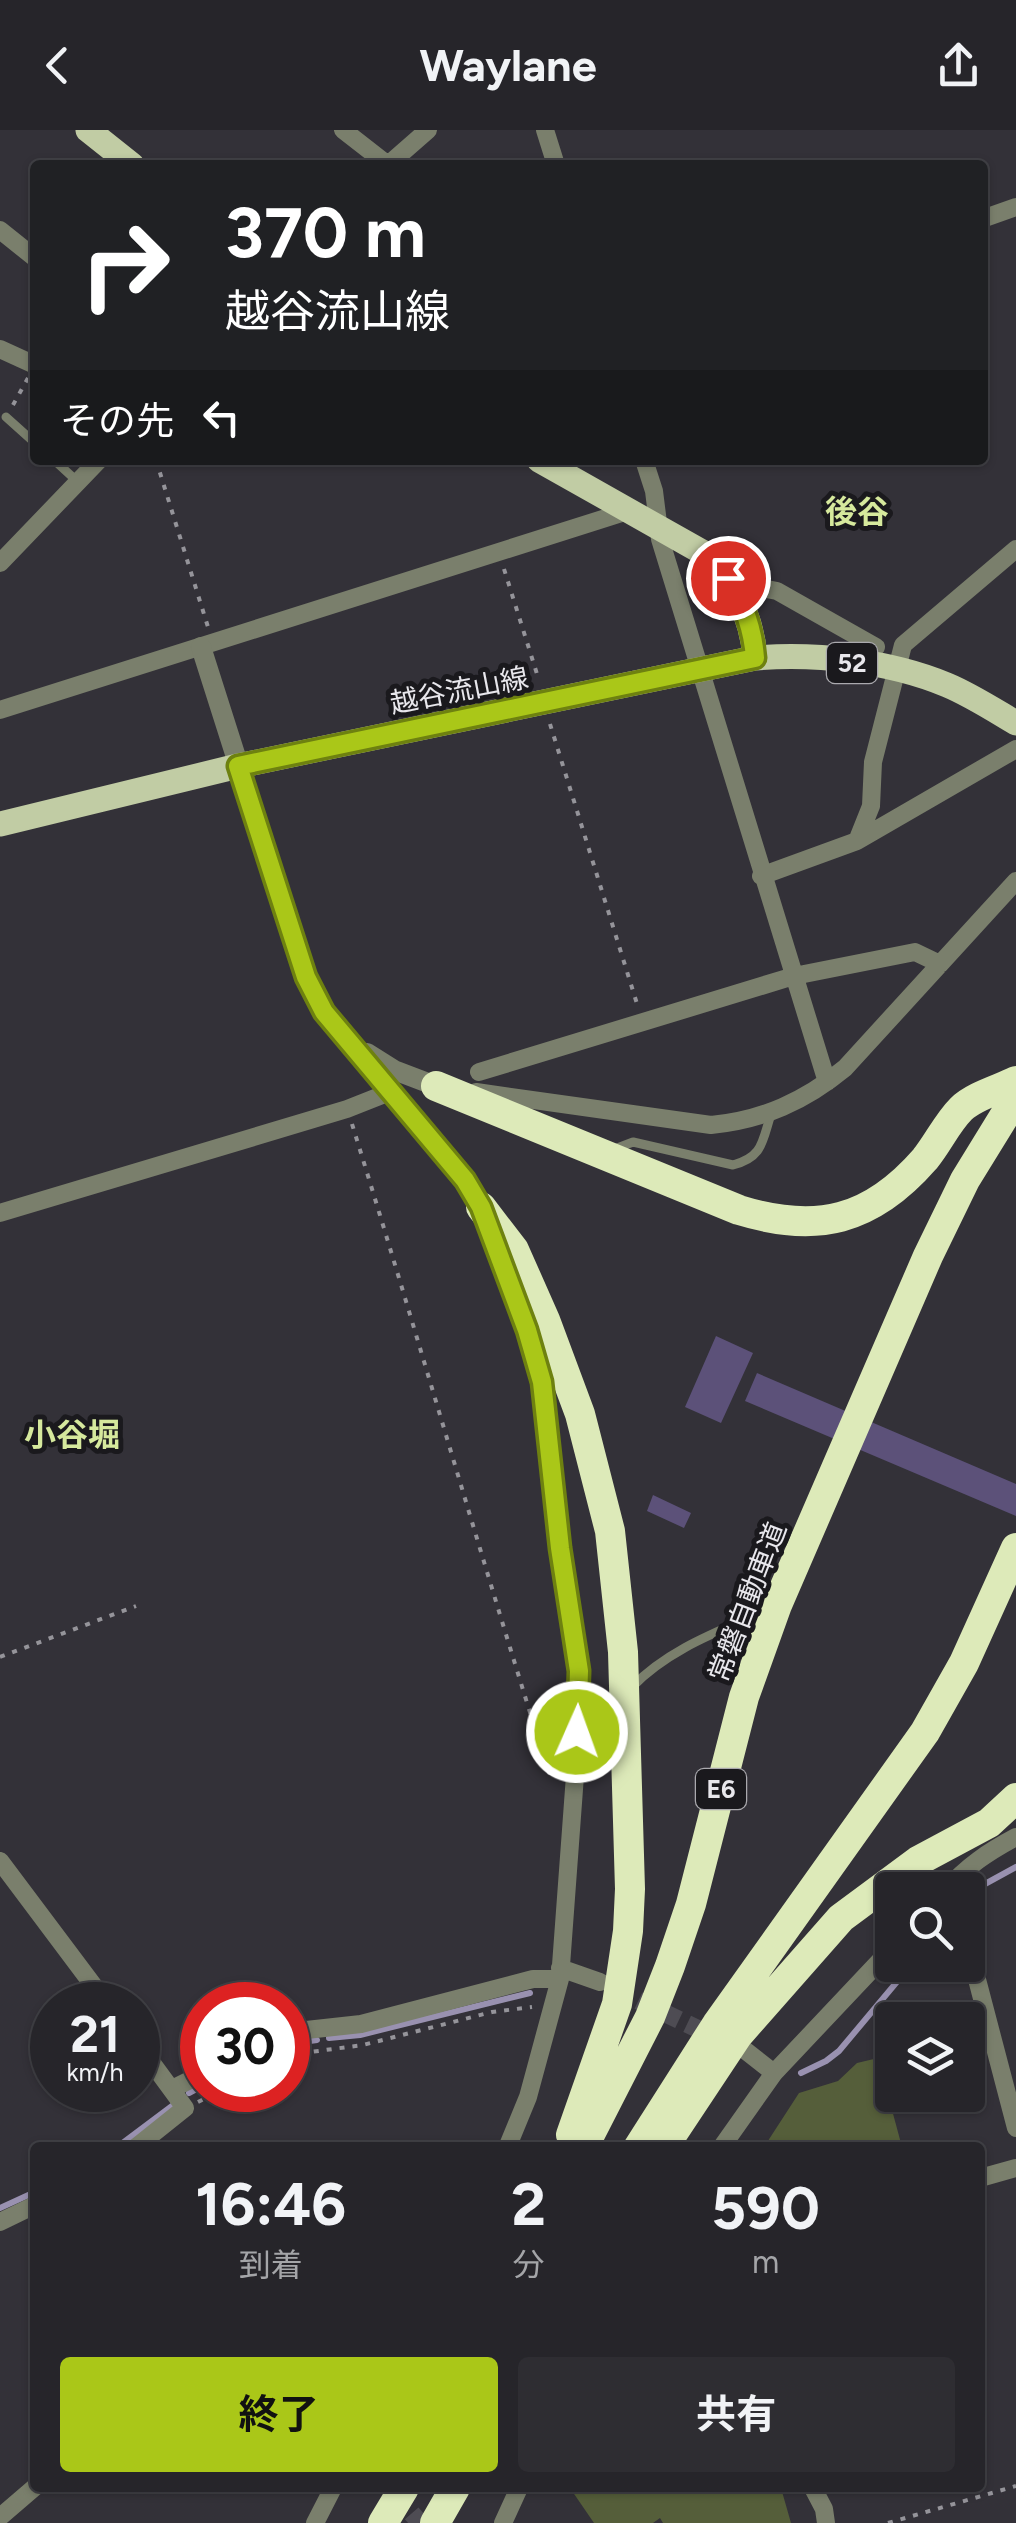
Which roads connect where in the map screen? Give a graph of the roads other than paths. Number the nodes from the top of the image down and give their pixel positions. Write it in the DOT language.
graph roads {
  1 [pos="343,130"];
  2 [pos="428,130"];
  3 [pos="545,130"];
  4 [pos="99,133"];
  5 [pos="127,160"];
  6 [pos="382,160"];
  7 [pos="394,160"];
  8 [pos="554,160"];
  9 [pos="1016,206"];
  10 [pos="988,217"];
  11 [pos="0,230"];
  12 [pos="30,254"];
  13 [pos="0,349"];
  14 [pos="30,363"];
  15 [pos="6,416"];
  16 [pos="30,438"];
  17 [pos="59,465"];
  18 [pos="94,465"];
  19 [pos="548,465"];
  20 [pos="646,465"];
  21 [pos="78,482"];
  22 [pos="628,511"];
  23 [pos="657,527"];
  24 [pos="1016,549"];
  25 [pos="0,563"];
  26 [pos="740,596"];
  27 [pos="207,645"];
  28 [pos="876,646"];
  29 [pos="755,658"];
  30 [pos="699,668"];
  31 [pos="896,670"];
  32 [pos="0,710"];
  33 [pos="1016,722"];
  34 [pos="1016,749"];
  35 [pos="238,766"];
  36 [pos="0,824"];
  37 [pos="858,841"];
  38 [pos="761,876"];
  39 [pos="1016,881"];
  40 [pos="1009,904"];
  41 [pos="940,964"];
  42 [pos="794,976"];
  43 [pos="340,1034"];
  44 [pos="479,1072"];
  45 [pos="1016,1081"];
  46 [pos="827,1082"];
  47 [pos="436,1086"];
  48 [pos="390,1092"];
  49 [pos="1016,1097"];
  50 [pos="771,1113"];
  51 [pos="600,1154"];
  52 [pos="481,1207"];
  53 [pos="0,1213"];
  54 [pos="1016,1548"];
  55 [pos="778,1605"];
  56 [pos="623,1702"];
  57 [pos="1016,1798"];
  58 [pos="1016,1838"];
  59 [pos="0,1861"];
  60 [pos="962,1872"];
  61 [pos="875,1966"];
  62 [pos="560,1973"];
  63 [pos="91,1982"];
  64 [pos="600,1982"];
  65 [pos="978,1982"];
  66 [pos="310,2030"];
  67 [pos="746,2051"];
  68 [pos="160,2073"];
  69 [pos="774,2073"];
  70 [pos="180,2085"];
  71 [pos="172,2089"];
  72 [pos="1016,2128"];
  73 [pos="142,2142"];
  74 [pos="509,2142"];
  75 [pos="568,2142"];
  76 [pos="586,2142"];
  77 [pos="642,2142"];
  78 [pos="667,2142"];
  79 [pos="725,2142"];
  80 [pos="1016,2168"];
  81 [pos="985,2177"];
  82 [pos="30,2207"];
  83 [pos="0,2222"];
  84 [pos="30,2492"];
  85 [pos="331,2492"];
  86 [pos="402,2492"];
  87 [pos="452,2492"];
  88 [pos="517,2492"];
  89 [pos="815,2492"];
  90 [pos="0,2516"];
  91 [pos="315,2523"];
  92 [pos="383,2523"];
  93 [pos="436,2523"];
  94 [pos="503,2523"];
  95 [pos="826,2523"];
  1 -- 6 [label="street"];
  2 -- 7 [label="street"];
  3 -- 8 [label="street"];
  4 -- 5 [label="main road"];
  9 -- 10 [label="street"];
  11 -- 12 [label="street"];
  13 -- 14 [label="street"];
  15 -- 16 [label="lane"];
  17 -- 21 [label="lane"];
  18 -- 21 [label="street"];
  19 -- 22 [label="main road"];
  20 -- 23 [label="street"];
  21 -- 25 [label="street"];
  22 -- 23 [label="main road"];
  22 -- 27 [label="street"];
  23 -- 26 [label="main road"];
  23 -- 30 [label="street"];
  24 -- 31 [label="street"];
  26 -- 28 [label="street"];
  26 -- 29 [label="main road"];
  27 -- 32 [label="street"];
  27 -- 35 [label="street"];
  29 -- 30 [label="main road, 越谷流山線 / 52"];
  29 -- 31 [label="main road, 越谷流山線 / 52"];
  30 -- 35 [label="main road, 越谷流山線 / 52"];
  30 -- 38 [label="street"];
  31 -- 33 [label="main road, 越谷流山線 / 52"];
  31 -- 37 [label="street"];
  34 -- 37 [label="street"];
  35 -- 36 [label="main road, 越谷流山線 / 52"];
  35 -- 43 [label="street"];
  37 -- 38 [label="street"];
  38 -- 42 [label="street"];
  39 -- 40 [label="street"];
  40 -- 41 [label="street"];
  41 -- 42 [label="street"];
  41 -- 46 [label="street"];
  42 -- 44 [label="street"];
  42 -- 46 [label="street"];
  43 -- 47 [label="street"];
  43 -- 48 [label="street"];
  45 -- 51 [label="highway"];
  46 -- 50 [label="street"];
  47 -- 50 [label="street"];
  47 -- 51 [label="highway"];
  48 -- 52 [label="street"];
  48 -- 53 [label="street"];
  49 -- 55 [label="highway, 常磐自動車道 / E6"];
  50 -- 51 [label="lane"];
  52 -- 56 [label="highway"];
  52 -- 62 [label="street"];
  54 -- 77 [label="highway"];
  55 -- 56 [label="lane"];
  55 -- 76 [label="highway, 常磐自動車道 / E6"];
  56 -- 75 [label="highway"];
  57 -- 78 [label="highway"];
  58 -- 60 [label="street"];
  59 -- 63 [label="street"];
  61 -- 69 [label="street"];
  62 -- 64 [label="street"];
  62 -- 66 [label="street"];
  62 -- 74 [label="street"];
  65 -- 72 [label="street"];
  67 -- 69 [label="street"];
  68 -- 71 [label="street"];
  69 -- 79 [label="street"];
  70 -- 71 [label="street"];
  71 -- 73 [label="street"];
  80 -- 81 [label="street"];
  82 -- 83 [label="street"];
  84 -- 90 [label="street"];
  85 -- 91 [label="street"];
  86 -- 92 [label="highway"];
  87 -- 93 [label="highway"];
  88 -- 94 [label="street"];
  89 -- 95 [label="street"];
}
